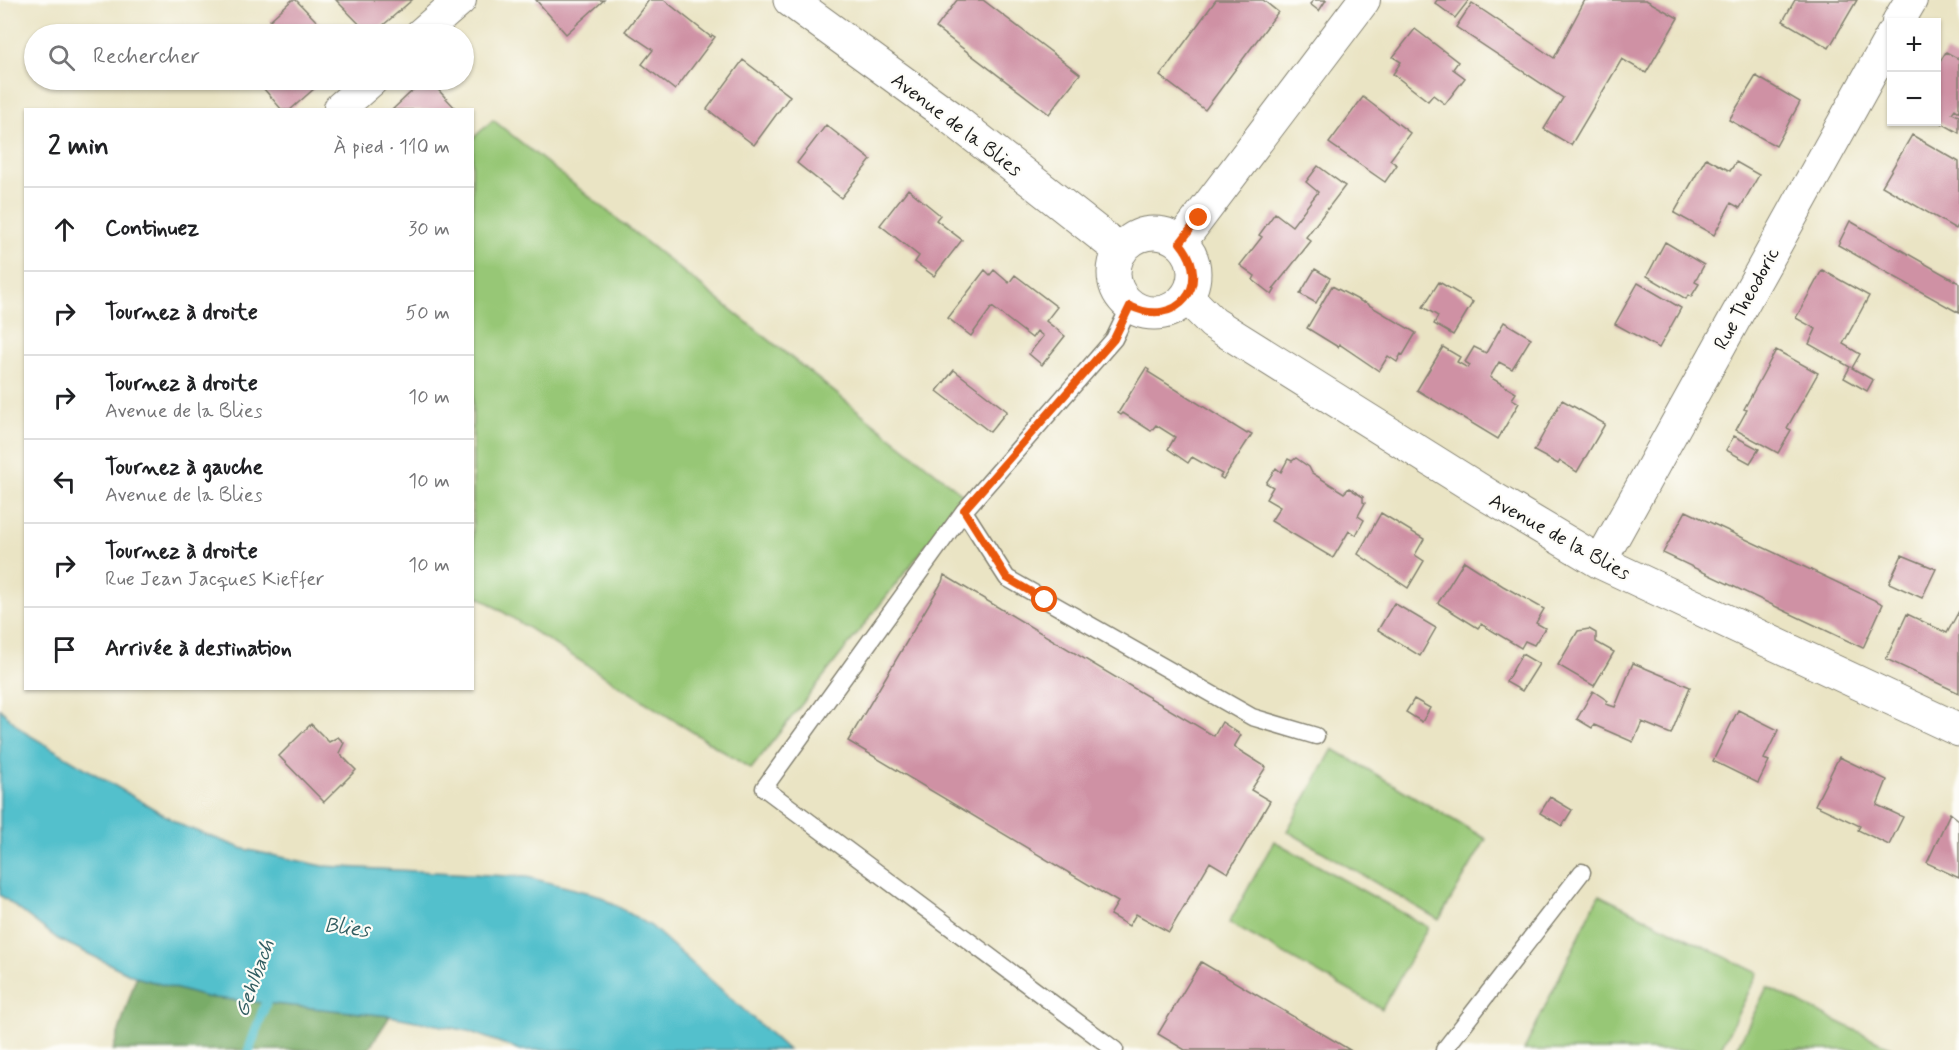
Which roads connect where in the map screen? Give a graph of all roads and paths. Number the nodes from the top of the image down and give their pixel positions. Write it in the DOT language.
graph roads {
  1 [pos="460,0"];
  2 [pos="790,0"];
  3 [pos="1364,0"];
  4 [pos="1911,0"];
  5 [pos="1900,18"];
  6 [pos="433,24"];
  7 [pos="1887,44"];
  8 [pos="361,90"];
  9 [pos="340,108"];
  10 [pos="1180,243"];
  11 [pos="1121,251"];
  12 [pos="1187,297"];
  13 [pos="1130,306"];
  14 [pos="964,510"];
  15 [pos="1600,562"];
  16 [pos="1959,730"];
  17 [pos="1316,736"];
  18 [pos="1582,872"];
  19 [pos="1115,1050"];
  20 [pos="1444,1050"];
  1 -- 6 [label="street"];
  2 -- 11 [label="main road, Avenue de la Blies"];
  3 -- 10 [label="street"];
  4 -- 5 [label="street"];
  7 -- 15 [label="street, Rue Theodoric"];
  8 -- 9 [label="street"];
  10 -- 11 [label="main road"];
  10 -- 12 [label="main road"];
  11 -- 13 [label="main road"];
  12 -- 13 [label="main road"];
  12 -- 15 [label="main road, Avenue de la Blies"];
  13 -- 14 [label="lane"];
  14 -- 17 [label="lane"];
  14 -- 19 [label="lane"];
  15 -- 16 [label="main road, Avenue de la Blies"];
  18 -- 20 [label="lane"];
}
